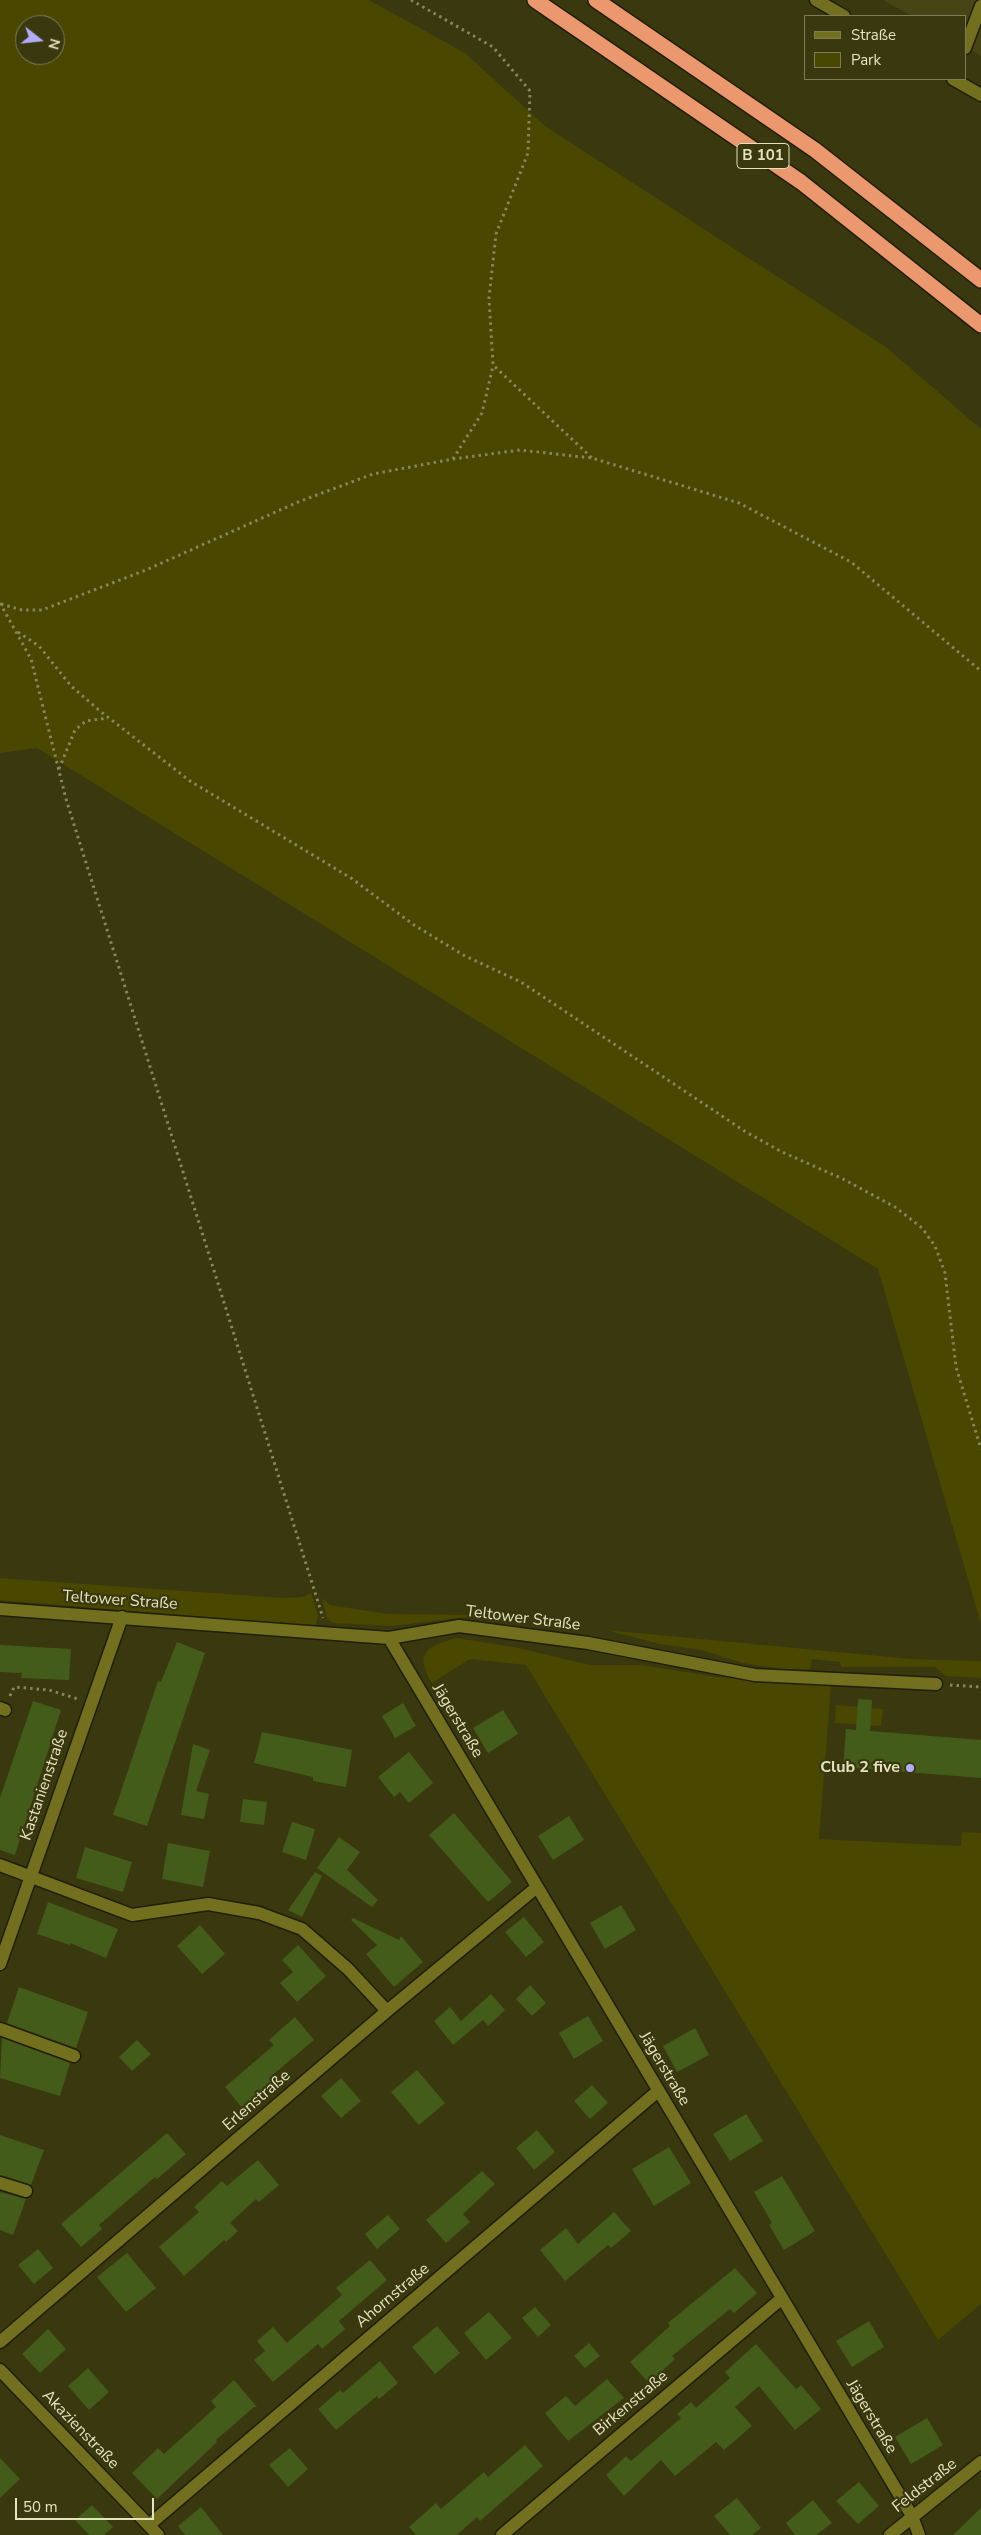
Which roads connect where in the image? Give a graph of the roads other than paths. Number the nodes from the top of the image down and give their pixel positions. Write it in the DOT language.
graph roads {
  1 [pos="535,0"];
  2 [pos="596,0"];
  3 [pos="816,0"];
  4 [pos="981,6"];
  5 [pos="842,15"];
  6 [pos="966,45"];
  7 [pos="955,80"];
  8 [pos="981,95"];
  9 [pos="981,280"];
  10 [pos="981,325"];
  11 [pos="0,1609"];
  12 [pos="122,1617"];
  13 [pos="389,1638"];
  14 [pos="936,1684"];
  15 [pos="0,1864"];
  16 [pos="31,1876"];
  17 [pos="537,1887"];
  18 [pos="0,1964"];
  19 [pos="387,2011"];
  20 [pos="0,2029"];
  21 [pos="74,2056"];
  22 [pos="658,2092"];
  23 [pos="0,2183"];
  24 [pos="26,2191"];
  25 [pos="781,2299"];
  26 [pos="0,2342"];
  27 [pos="0,2370"];
  28 [pos="981,2462"];
  29 [pos="912,2516"];
  30 [pos="149,2525"];
  31 [pos="158,2535"];
  32 [pos="502,2535"];
  33 [pos="890,2535"];
  34 [pos="919,2535"];
  1 -- 10 [label="highway, B 101"];
  2 -- 9 [label="highway, B 101"];
  3 -- 5 [label="street"];
  4 -- 6 [label="street"];
  7 -- 8 [label="street"];
  11 -- 12 [label="street, Teltower Straße"];
  12 -- 13 [label="street, Teltower Straße"];
  12 -- 16 [label="street, Kastanienstraße"];
  13 -- 14 [label="street, Teltower Straße"];
  13 -- 17 [label="street, Jägerstraße"];
  15 -- 16 [label="street"];
  16 -- 18 [label="street, Kastanienstraße"];
  16 -- 19 [label="street"];
  17 -- 19 [label="street, Erlenstraße"];
  17 -- 22 [label="street, Jägerstraße"];
  19 -- 26 [label="street, Erlenstraße"];
  20 -- 21 [label="street"];
  22 -- 25 [label="street, Jägerstraße"];
  22 -- 30 [label="street, Ahornstraße"];
  23 -- 24 [label="street"];
  25 -- 29 [label="street, Jägerstraße"];
  25 -- 32 [label="street, Birkenstraße"];
  27 -- 30 [label="street, Akazienstraße"];
  28 -- 29 [label="street, Feldstraße"];
  29 -- 33 [label="street, Feldstraße"];
  29 -- 34 [label="street, Jägerstraße"];
  30 -- 31 [label="street, Akazienstraße"];
}
